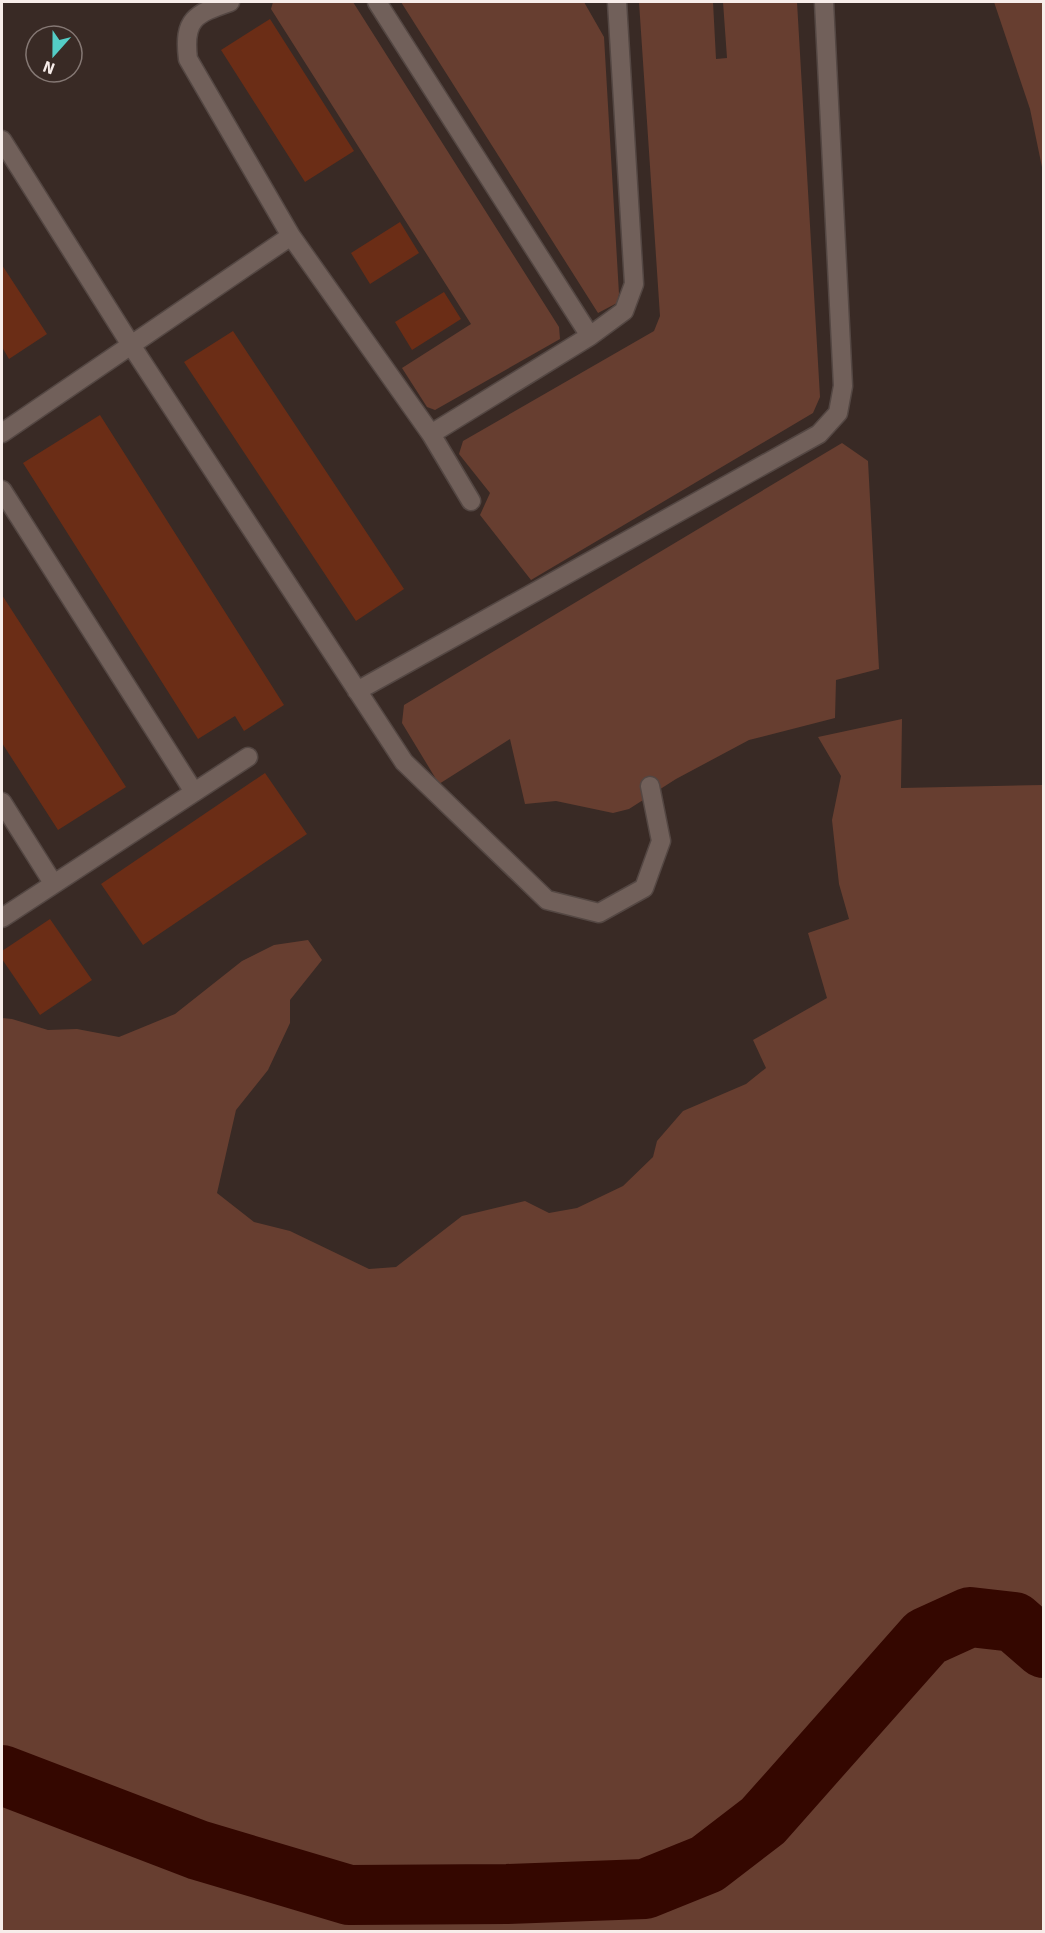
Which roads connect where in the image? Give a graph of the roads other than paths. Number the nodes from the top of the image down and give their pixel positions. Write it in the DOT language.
graph roads {
  1 [pos="230,2"];
  2 [pos="377,2"];
  3 [pos="617,2"];
  4 [pos="824,2"];
  5 [pos="2,140"];
  6 [pos="291,236"];
  7 [pos="590,336"];
  8 [pos="131,345"];
  9 [pos="2,433"];
  10 [pos="431,435"];
  11 [pos="2,490"];
  12 [pos="471,501"];
  13 [pos="357,690"];
  14 [pos="248,757"];
  15 [pos="650,786"];
  16 [pos="194,792"];
  17 [pos="2,802"];
  18 [pos="53,883"];
  19 [pos="2,918"];
  1 -- 6 [label="street"];
  2 -- 7 [label="street"];
  3 -- 7 [label="street"];
  4 -- 13 [label="street"];
  5 -- 8 [label="street"];
  6 -- 8 [label="street"];
  6 -- 10 [label="street"];
  7 -- 10 [label="street"];
  8 -- 9 [label="street"];
  8 -- 13 [label="street"];
  10 -- 12 [label="street"];
  11 -- 16 [label="street"];
  13 -- 15 [label="street"];
  14 -- 16 [label="street"];
  16 -- 18 [label="street"];
  17 -- 18 [label="street"];
  18 -- 19 [label="street"];
}
